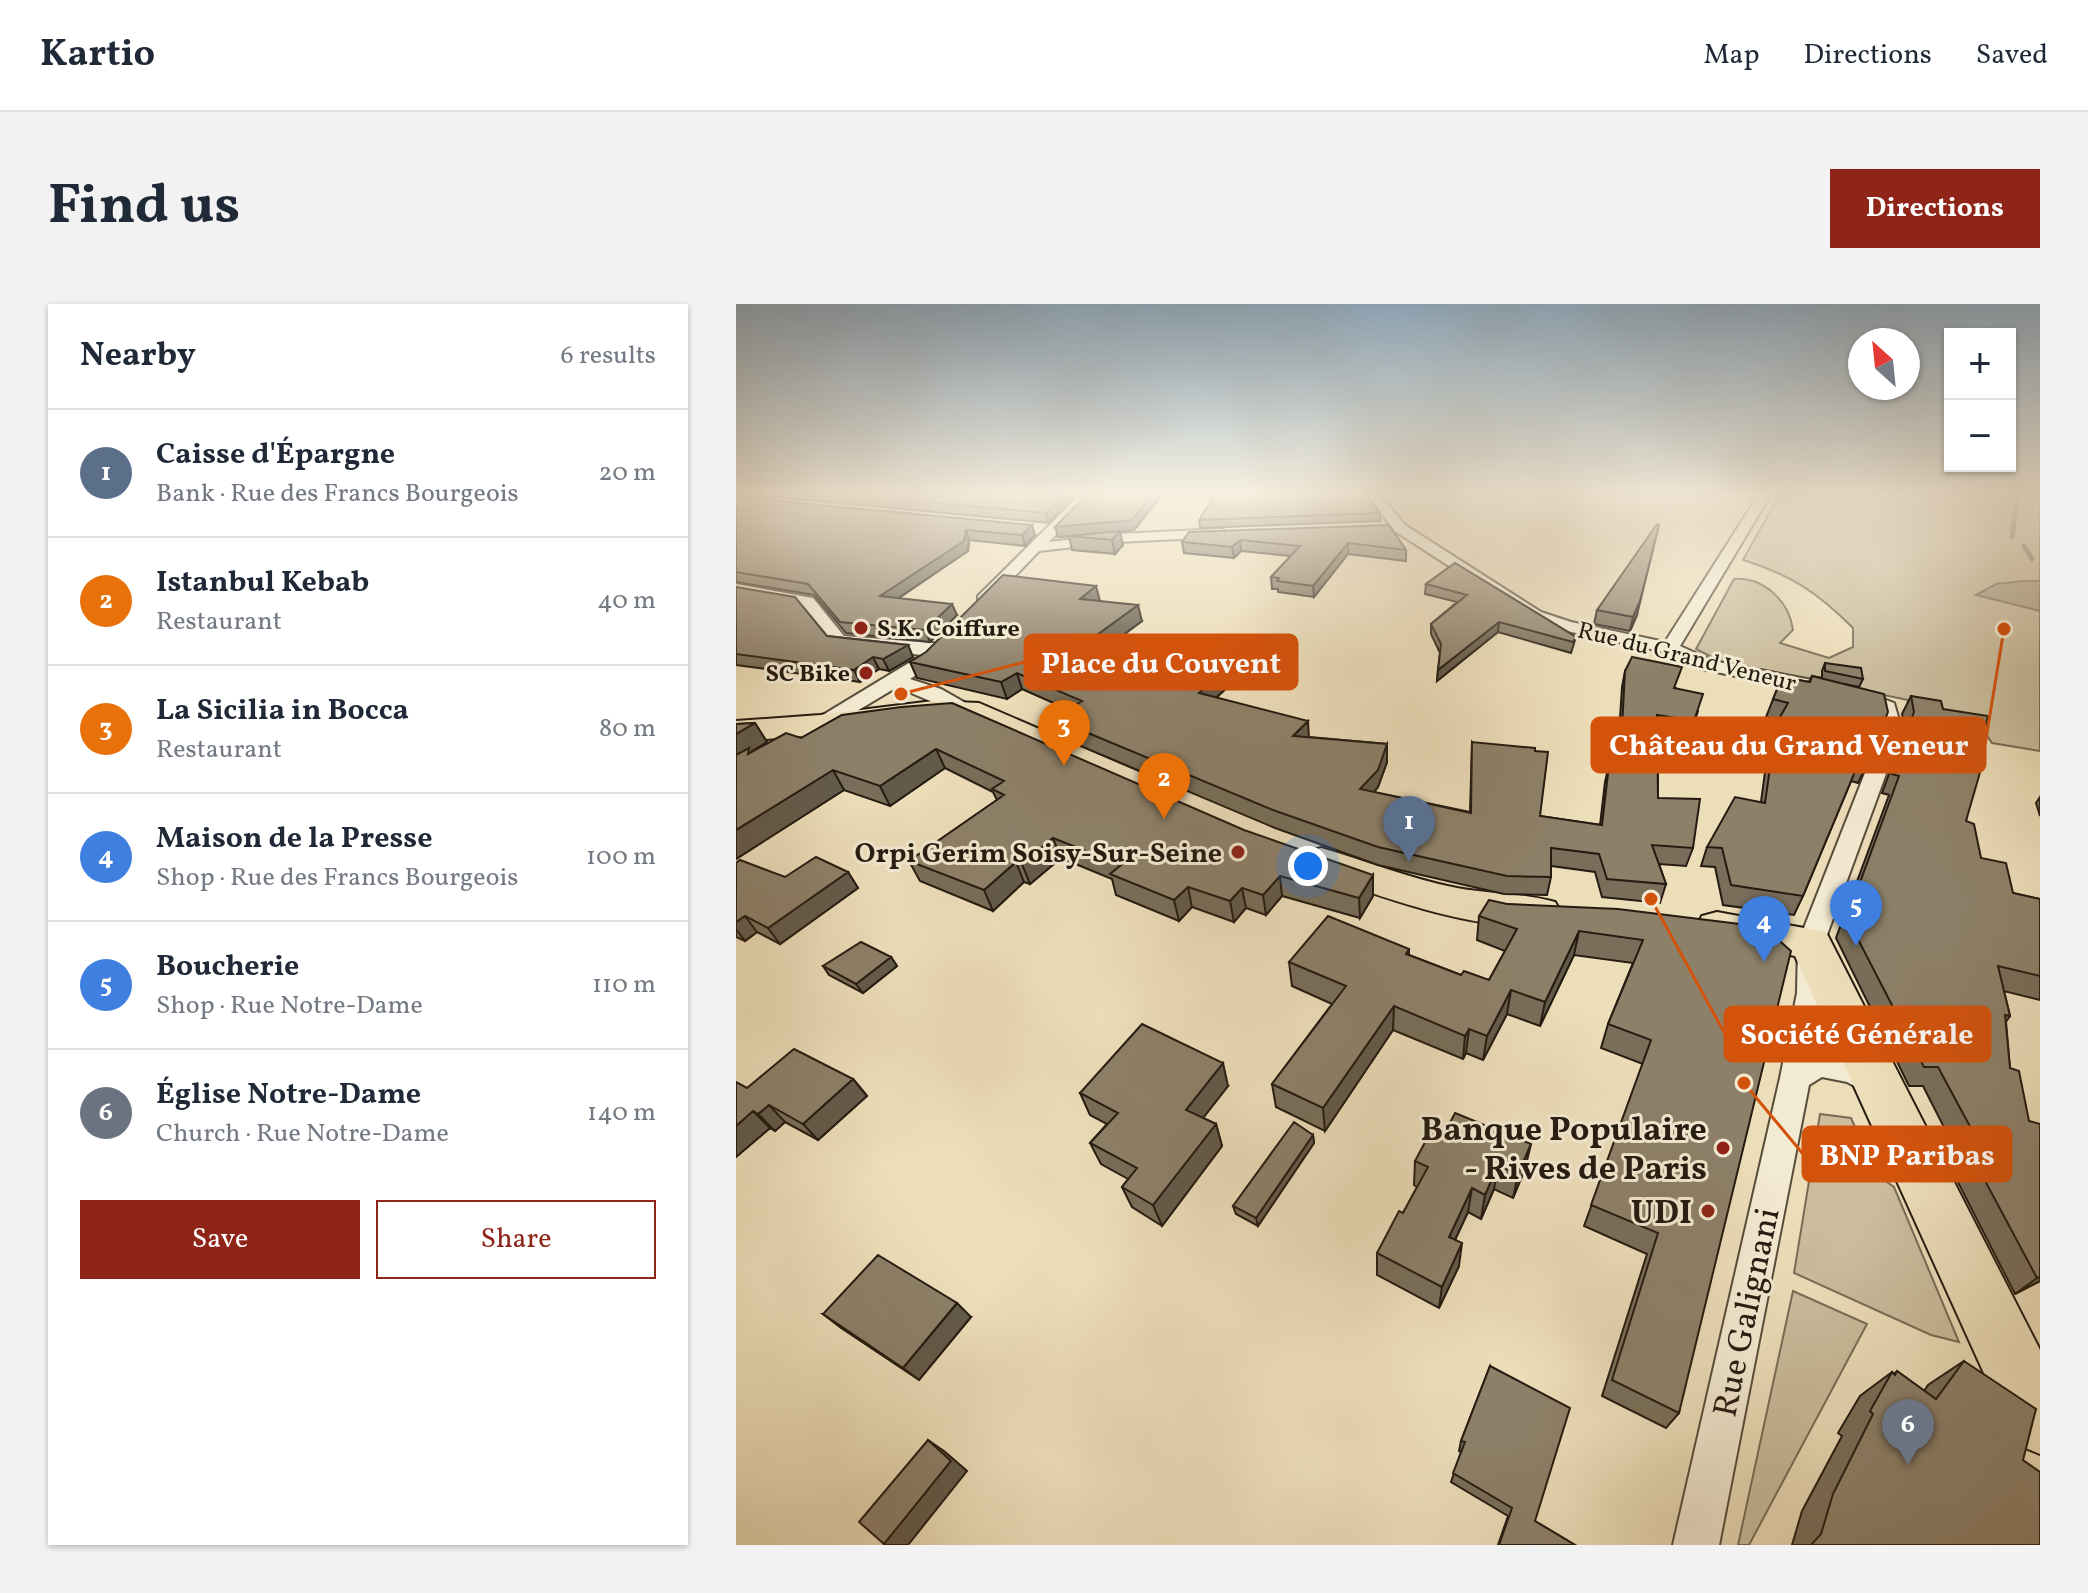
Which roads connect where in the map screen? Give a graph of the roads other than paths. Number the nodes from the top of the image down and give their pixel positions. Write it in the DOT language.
graph roads {
  1 [pos="1033,552"];
  2 [pos="1437,552"];
  3 [pos="1729,552"];
  4 [pos="736,589"];
  5 [pos="974,610"];
  6 [pos="949,636"];
  7 [pos="1670,648"];
  8 [pos="935,651"];
  9 [pos="896,680"];
  10 [pos="968,710"];
  11 [pos="820,725"];
  12 [pos="736,731"];
  13 [pos="782,746"];
  14 [pos="1192,808"];
  15 [pos="1288,849"];
  16 [pos="1581,914"];
  17 [pos="1685,923"];
  18 [pos="1811,943"];
  19 [pos="1795,1078"];
  20 [pos="1883,1089"];
  21 [pos="2040,1420"];
  22 [pos="1696,1545"];
  1 -- 5 [label="street"];
  2 -- 7 [label="street, Rue du Grand Veneur"];
  3 -- 7 [label="street"];
  4 -- 8 [label="street"];
  6 -- 8 [label="street"];
  7 -- 18 [label="street, Rue du Grand Veneur"];
  8 -- 9 [label="street"];
  9 -- 10 [label="street"];
  9 -- 11 [label="street"];
  10 -- 11 [label="main road"];
  10 -- 14 [label="main road"];
  11 -- 12 [label="main road"];
  11 -- 13 [label="street"];
  15 -- 16 [label="main road"];
  17 -- 18 [label="main road"];
  18 -- 19 [label="street, Rue Galignani"];
  18 -- 20 [label="main road"];
  19 -- 20 [label="street"];
  19 -- 22 [label="street, Rue Galignani"];
  20 -- 21 [label="main road"];
}
